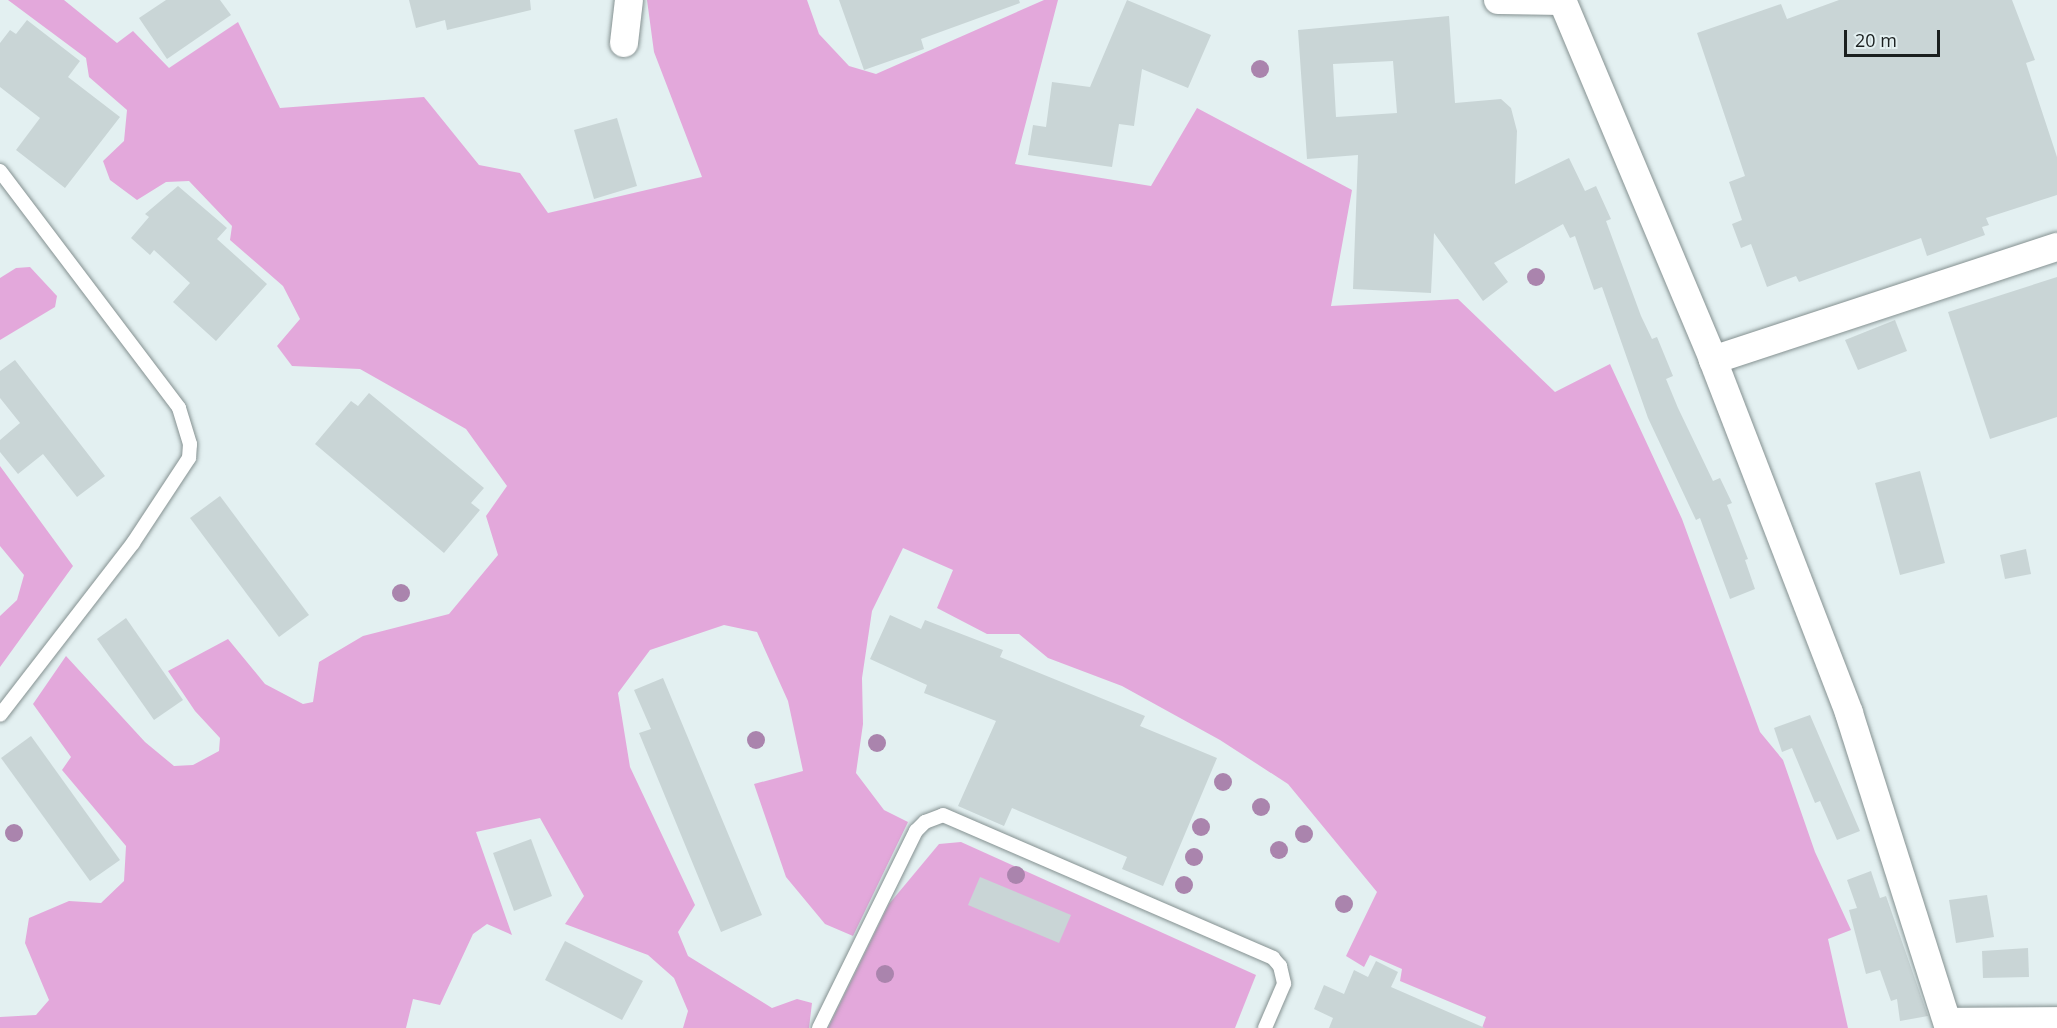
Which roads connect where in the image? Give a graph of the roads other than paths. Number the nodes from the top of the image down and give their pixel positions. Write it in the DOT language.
graph roads {
  1 [pos="629,0"];
  2 [pos="1498,0"];
  3 [pos="1562,1"];
  4 [pos="624,43"];
  5 [pos="0,171"];
  6 [pos="2057,247"];
  7 [pos="1713,360"];
  8 [pos="0,715"];
  9 [pos="2057,1021"];
  10 [pos="1949,1025"];
  11 [pos="819,1028"];
  12 [pos="1265,1028"];
  1 -- 4 [label="street"];
  2 -- 3 [label="street"];
  3 -- 7 [label="street"];
  5 -- 8 [label="lane"];
  6 -- 7 [label="street"];
  7 -- 10 [label="street"];
  9 -- 10 [label="street"];
  11 -- 12 [label="lane"];
}
